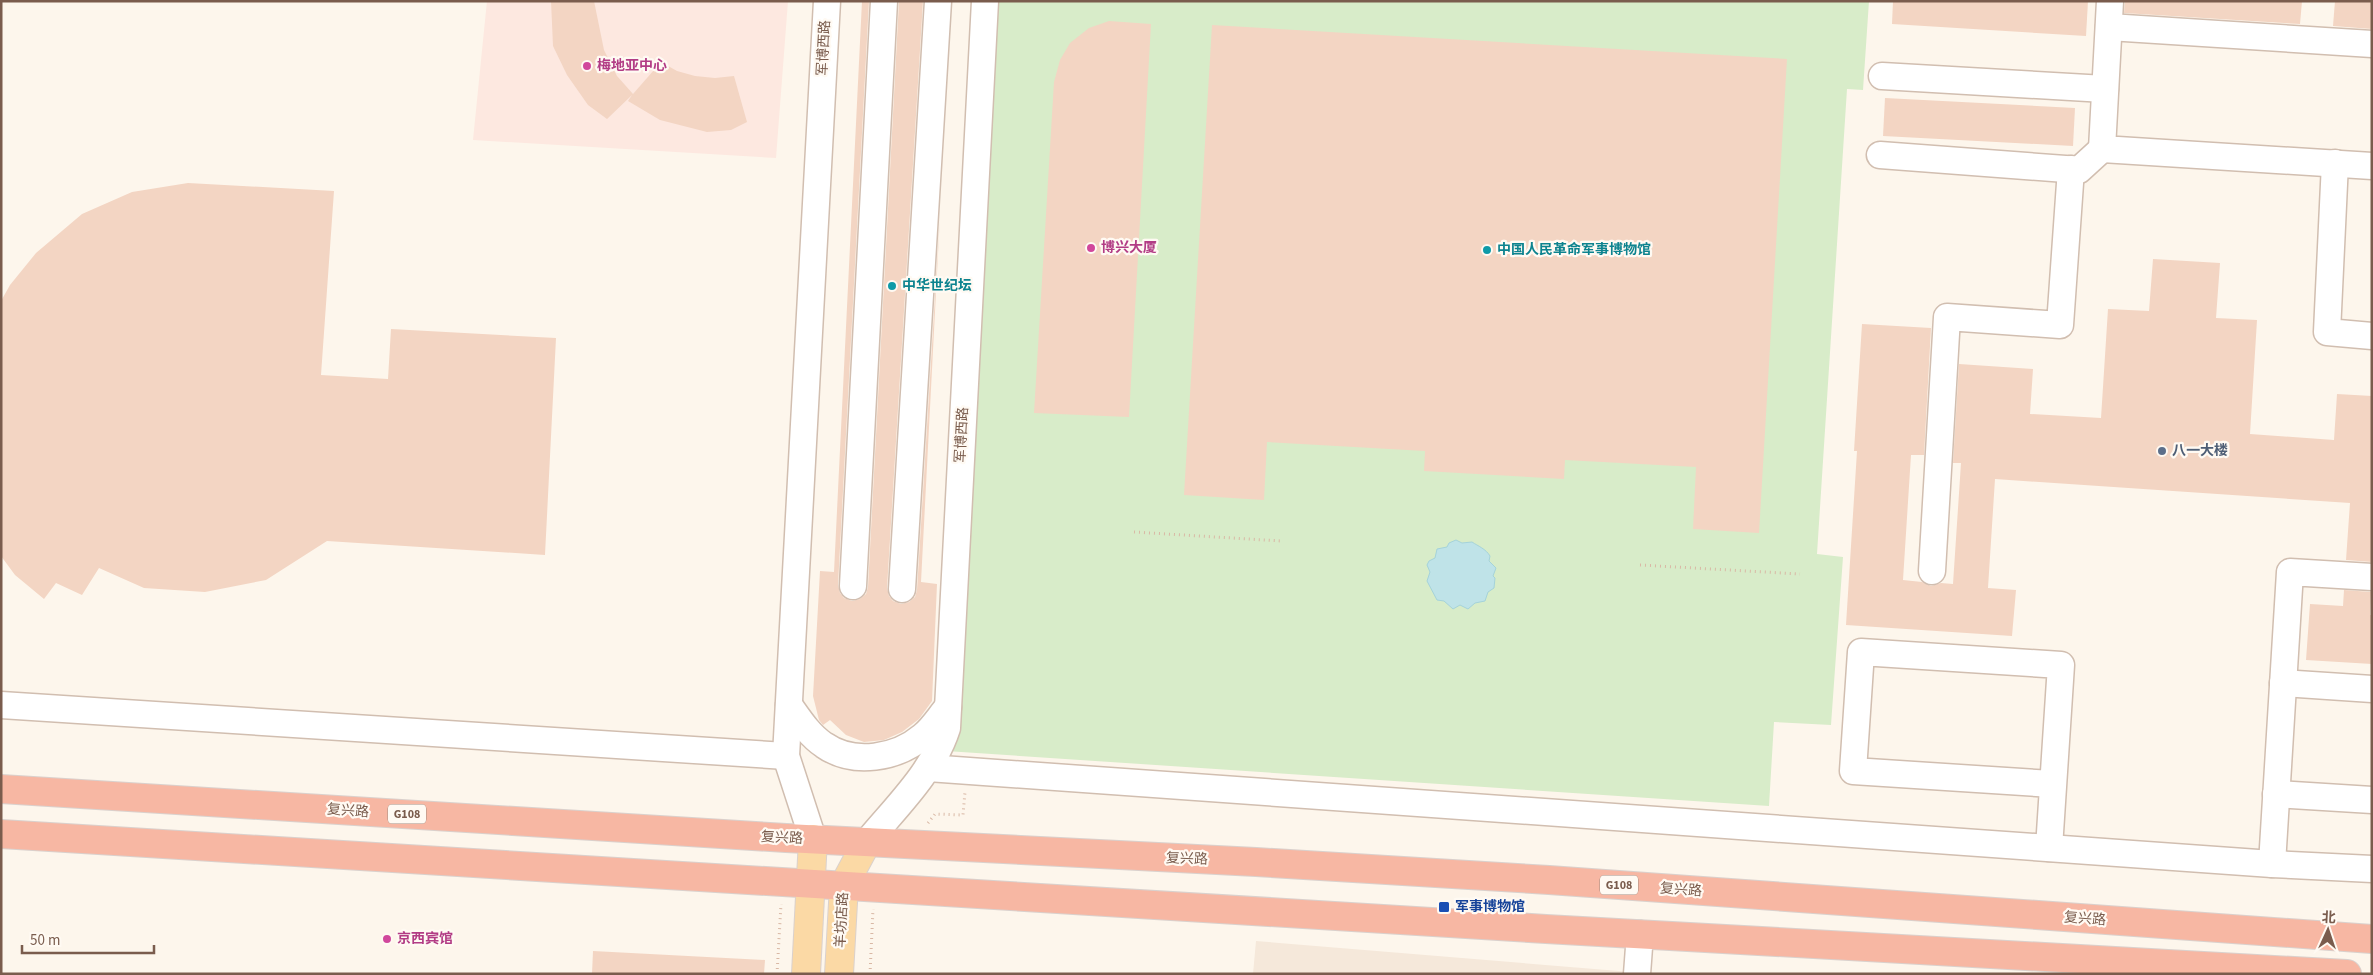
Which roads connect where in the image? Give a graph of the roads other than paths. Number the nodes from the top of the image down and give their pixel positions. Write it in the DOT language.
graph roads {
  1 [pos="827,1"];
  2 [pos="884,1"];
  3 [pos="938,1"];
  4 [pos="985,1"];
  5 [pos="2110,1"];
  6 [pos="2109,27"];
  7 [pos="2372,44"];
  8 [pos="1882,76"];
  9 [pos="2105,89"];
  10 [pos="2102,149"];
  11 [pos="1880,155"];
  12 [pos="2335,163"];
  13 [pos="2372,166"];
  14 [pos="2071,169"];
  15 [pos="2372,336"];
  16 [pos="1932,571"];
  17 [pos="2372,577"];
  18 [pos="853,586"];
  19 [pos="902,589"];
  20 [pos="2283,683"];
  21 [pos="2372,689"];
  22 [pos="1,705"];
  23 [pos="789,705"];
  24 [pos="948,706"];
  25 [pos="786,756"];
  26 [pos="928,768"];
  27 [pos="2052,784"];
  28 [pos="1,789"];
  29 [pos="2276,794"];
  30 [pos="2372,800"];
  31 [pos="1,834"];
  32 [pos="813,839"];
  33 [pos="866,842"];
  34 [pos="2049,848"];
  35 [pos="2272,864"];
  36 [pos="2372,869"];
  37 [pos="810,883"];
  38 [pos="844,885"];
  39 [pos="1640,934"];
  40 [pos="2372,939"];
  41 [pos="806,974"];
  42 [pos="839,974"];
  43 [pos="1637,974"];
  44 [pos="2347,974"];
  1 -- 23 [label="street, 军博西路"];
  2 -- 18 [label="street"];
  3 -- 19 [label="street"];
  4 -- 24 [label="street, 军博西路"];
  5 -- 6 [label="street"];
  6 -- 7 [label="street"];
  6 -- 9 [label="street"];
  8 -- 9 [label="street"];
  9 -- 10 [label="street"];
  10 -- 12 [label="street"];
  10 -- 14 [label="street"];
  11 -- 14 [label="street"];
  12 -- 13 [label="street"];
  12 -- 15 [label="street"];
  14 -- 16 [label="street"];
  17 -- 20 [label="street"];
  20 -- 21 [label="street"];
  20 -- 29 [label="street"];
  22 -- 25 [label="street"];
  23 -- 24 [label="street"];
  23 -- 25 [label="street, 军博西路"];
  24 -- 26 [label="street, 军博西路"];
  25 -- 32 [label="street, 军博西路"];
  26 -- 33 [label="street, 军博西路"];
  26 -- 34 [label="street"];
  27 -- 27 [label="street"];
  27 -- 34 [label="street"];
  28 -- 32 [label="highway, 复兴路 / G108"];
  29 -- 30 [label="street"];
  29 -- 35 [label="street"];
  31 -- 37 [label="highway"];
  32 -- 33 [label="highway, 复兴路 / G108"];
  32 -- 37 [label="main road"];
  33 -- 38 [label="main road, 羊坊店路"];
  33 -- 40 [label="highway, 复兴路 / G108"];
  34 -- 35 [label="street"];
  35 -- 36 [label="street"];
  37 -- 38 [label="highway"];
  37 -- 41 [label="main road"];
  38 -- 39 [label="highway"];
  38 -- 42 [label="main road, 羊坊店路"];
  39 -- 43 [label="street"];
  39 -- 44 [label="highway"];
}
